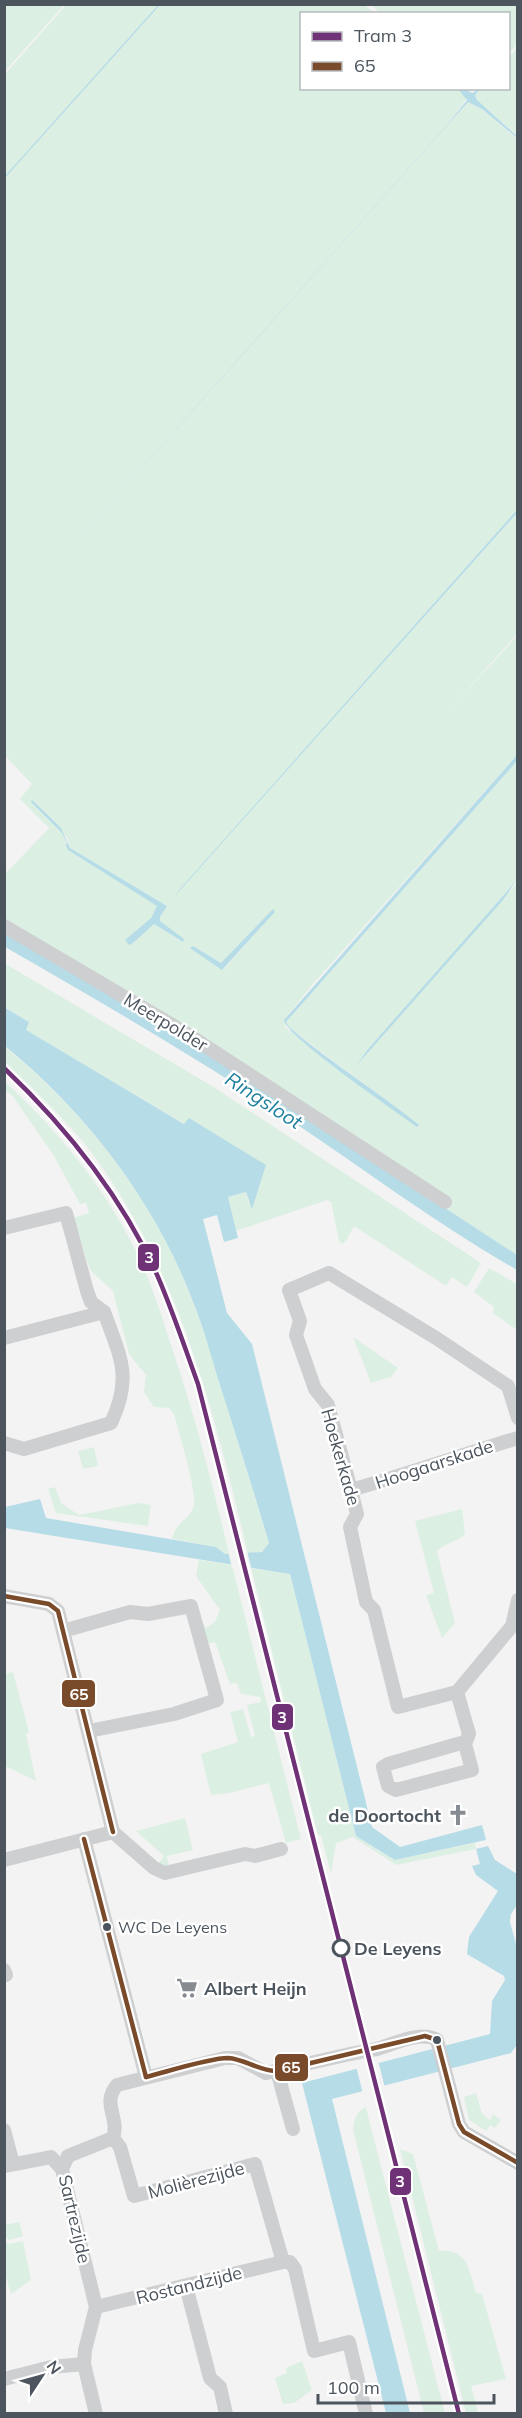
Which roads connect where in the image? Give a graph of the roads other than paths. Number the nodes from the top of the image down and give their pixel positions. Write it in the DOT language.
graph roads {
  1 [pos="4,926"];
  2 [pos="446,1202"];
  3 [pos="4,1228"];
  4 [pos="104,1312"];
  5 [pos="4,1338"];
  6 [pos="518,1418"];
  7 [pos="518,1438"];
  8 [pos="4,1443"];
  9 [pos="351,1490"];
  10 [pos="4,1596"];
  11 [pos="518,1600"];
  12 [pos="515,1628"];
  13 [pos="63,1631"];
  14 [pos="457,1692"];
  15 [pos="89,1731"];
  16 [pos="465,1744"];
  17 [pos="113,1832"];
  18 [pos="84,1839"];
  19 [pos="281,1849"];
  20 [pos="4,1860"];
  21 [pos="377,2049"];
  22 [pos="350,2054"];
  23 [pos="277,2072"];
  24 [pos="146,2077"];
  25 [pos="293,2129"];
  26 [pos="4,2130"];
  27 [pos="113,2138"];
  28 [pos="518,2163"];
  29 [pos="9,2165"];
  30 [pos="62,2169"];
  31 [pos="282,2262"];
  32 [pos="186,2286"];
  33 [pos="96,2307"];
  34 [pos="84,2364"];
  35 [pos="4,2379"];
  36 [pos="96,2414"];
  37 [pos="226,2414"];
  38 [pos="366,2414"];
  1 -- 2 [label="street, Meerpolder"];
  3 -- 4 [label="street"];
  4 -- 5 [label="street"];
  4 -- 8 [label="street"];
  6 -- 9 [label="street, Hoekerkade"];
  7 -- 9 [label="street, Hoogaarskade"];
  9 -- 14 [label="street, Hoekerkade"];
  10 -- 13 [label="street"];
  11 -- 12 [label="street"];
  12 -- 14 [label="street"];
  13 -- 15 [label="street"];
  13 -- 15 [label="street"];
  14 -- 16 [label="street"];
  15 -- 17 [label="street"];
  16 -- 16 [label="street"];
  17 -- 18 [label="street"];
  17 -- 19 [label="street"];
  18 -- 20 [label="street"];
  18 -- 24 [label="street"];
  21 -- 28 [label="street"];
  22 -- 23 [label="street"];
  23 -- 24 [label="street"];
  23 -- 25 [label="street"];
  24 -- 27 [label="street"];
  26 -- 29 [label="street"];
  27 -- 30 [label="street, Sartrezijde"];
  27 -- 31 [label="street, Molièrezijde"];
  29 -- 30 [label="street"];
  30 -- 33 [label="street, Sartrezijde"];
  31 -- 32 [label="street, Rostandzijde"];
  31 -- 38 [label="street"];
  32 -- 33 [label="street, Rostandzijde"];
  32 -- 37 [label="street"];
  33 -- 34 [label="street, Sartrezijde"];
  34 -- 35 [label="street"];
  34 -- 36 [label="street, Sartrezijde"];
}
